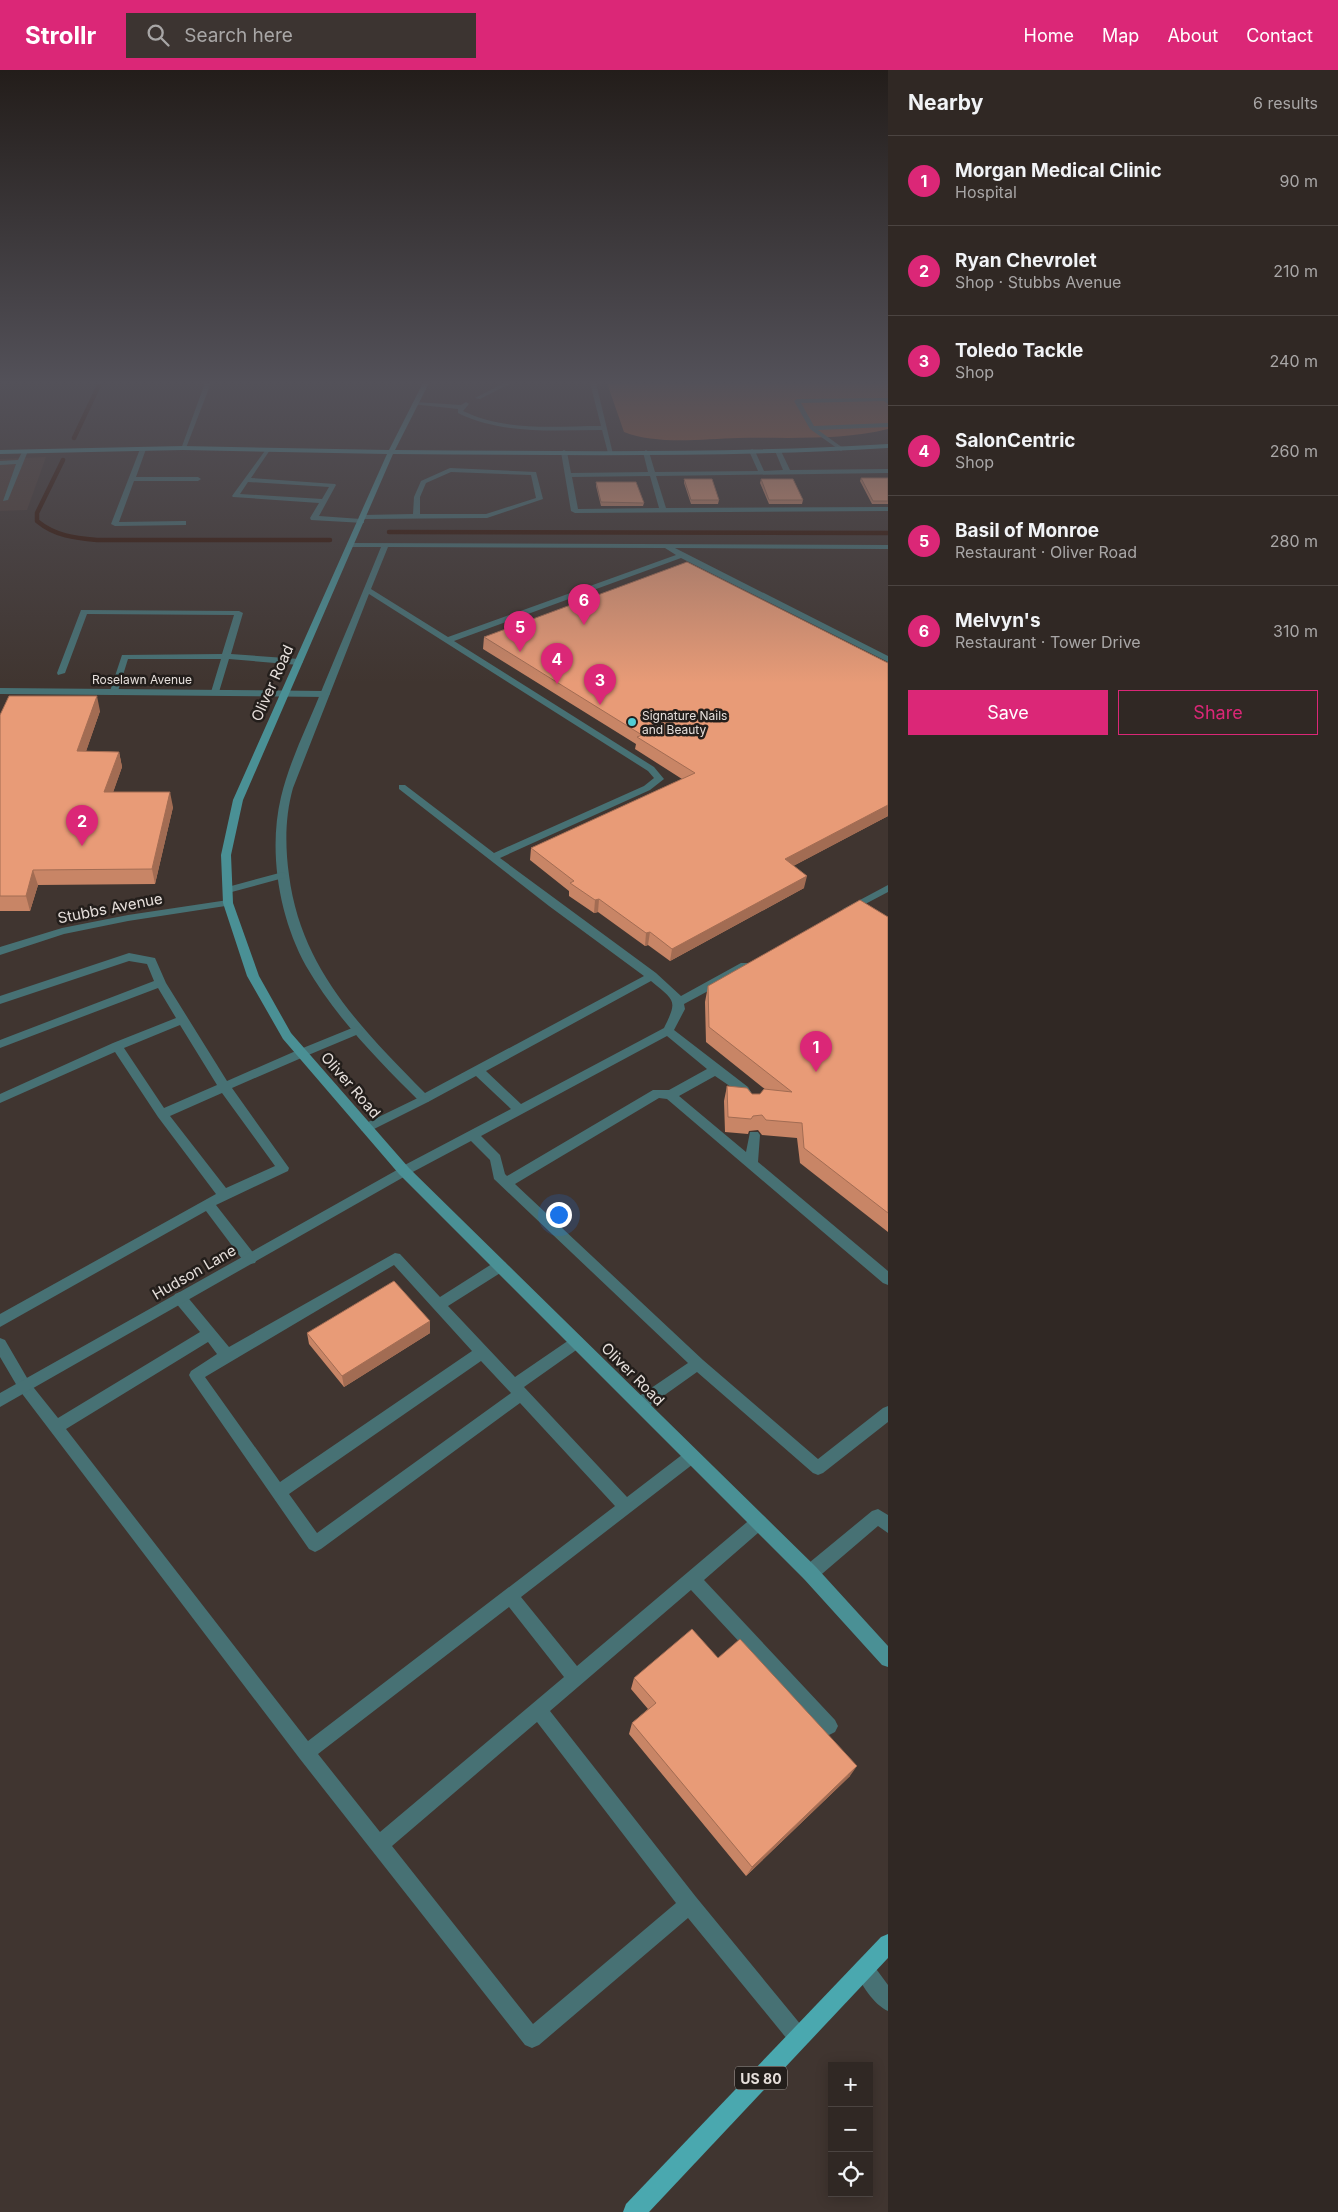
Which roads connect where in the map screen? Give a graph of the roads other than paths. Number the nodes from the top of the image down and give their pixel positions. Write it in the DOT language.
graph roads {
  1 [pos="11,483"];
  2 [pos="131,483"];
  3 [pos="244,483"];
  4 [pos="298,483"];
  5 [pos="378,483"];
  6 [pos="423,483"];
  7 [pos="536,483"];
  8 [pos="570,483"];
  9 [pos="655,483"];
  10 [pos="4,496"];
  11 [pos="323,501"];
  12 [pos="888,509"];
  13 [pos="663,510"];
  14 [pos="416,516"];
  15 [pos="362,519"];
  16 [pos="183,523"];
  17 [pos="351,545"];
  18 [pos="385,546"];
  19 [pos="666,547"];
  20 [pos="888,547"];
  21 [pos="682,555"];
  22 [pos="368,590"];
  23 [pos="448,640"];
  24 [pos="225,656"];
  25 [pos="888,659"];
  26 [pos="299,662"];
  27 [pos="61,673"];
  28 [pos="0,691"];
  29 [pos="114,691"];
  30 [pos="215,692"];
  31 [pos="284,693"];
  32 [pos="326,694"];
  33 [pos="402,787"];
  34 [pos="493,857"];
  35 [pos="283,875"];
  36 [pos="888,888"];
  37 [pos="228,897"];
  38 [pos="837,915"];
  39 [pos="0,951"];
  40 [pos="753,961"];
  41 [pos="652,976"];
  42 [pos="160,983"];
  43 [pos="0,1000"];
  44 [pos="677,1003"];
  45 [pos="182,1020"];
  46 [pos="357,1030"];
  47 [pos="668,1032"];
  48 [pos="0,1044"];
  49 [pos="117,1046"];
  50 [pos="302,1053"];
  51 [pos="477,1070"];
  52 [pos="716,1070"];
  53 [pos="224,1086"];
  54 [pos="670,1095"];
  55 [pos="0,1099"];
  56 [pos="424,1099"];
  57 [pos="752,1104"];
  58 [pos="520,1110"];
  59 [pos="162,1114"];
  60 [pos="366,1128"];
  61 [pos="473,1135"];
  62 [pos="754,1135"];
  63 [pos="751,1164"];
  64 [pos="404,1171"];
  65 [pos="506,1183"];
  66 [pos="224,1196"];
  67 [pos="208,1204"];
  68 [pos="250,1259"];
  69 [pos="500,1266"];
  70 [pos="888,1279"];
  71 [pos="180,1298"];
  72 [pos="439,1305"];
  73 [pos="0,1321"];
  74 [pos="210,1334"];
  75 [pos="577,1342"];
  76 [pos="0,1344"];
  77 [pos="482,1352"];
  78 [pos="227,1355"];
  79 [pos="698,1364"];
  80 [pos="25,1387"];
  81 [pos="518,1390"];
  82 [pos="0,1401"];
  83 [pos="640,1404"];
  84 [pos="888,1413"];
  85 [pos="56,1427"];
  86 [pos="692,1456"];
  87 [pos="278,1492"];
  88 [pos="626,1507"];
  89 [pos="759,1522"];
  90 [pos="888,1526"];
  91 [pos="810,1573"];
  92 [pos="692,1578"];
  93 [pos="510,1596"];
  94 [pos="888,1659"];
  95 [pos="576,1678"];
  96 [pos="538,1710"];
  97 [pos="829,1726"];
  98 [pos="306,1753"];
  99 [pos="379,1845"];
  100 [pos="689,1904"];
  101 [pos="888,1944"];
  102 [pos="864,1969"];
  103 [pos="888,2002"];
  104 [pos="799,2038"];
  105 [pos="634,2212"];
  1 -- 10 [label="street"];
  2 -- 16 [label="street"];
  3 -- 11 [label="street"];
  4 -- 11 [label="street"];
  5 -- 15 [label="street, Oliver Road"];
  6 -- 14 [label="street"];
  7 -- 14 [label="street"];
  8 -- 13 [label="street"];
  9 -- 13 [label="street"];
  11 -- 15 [label="street"];
  12 -- 13 [label="street"];
  14 -- 15 [label="street"];
  15 -- 17 [label="street, Oliver Road"];
  17 -- 18 [label="street"];
  17 -- 26 [label="street, Oliver Road"];
  18 -- 19 [label="street"];
  18 -- 22 [label="street"];
  19 -- 20 [label="street"];
  19 -- 21 [label="street"];
  21 -- 23 [label="street"];
  21 -- 25 [label="street"];
  22 -- 23 [label="street"];
  22 -- 32 [label="street"];
  23 -- 34 [label="street"];
  24 -- 26 [label="street"];
  24 -- 27 [label="street"];
  24 -- 29 [label="street"];
  24 -- 30 [label="street"];
  26 -- 31 [label="street, Oliver Road"];
  28 -- 29 [label="street, Roselawn Avenue"];
  29 -- 30 [label="street, Roselawn Avenue"];
  30 -- 31 [label="street, Roselawn Avenue"];
  31 -- 32 [label="street, Roselawn Avenue"];
  31 -- 37 [label="street, Oliver Road"];
  32 -- 35 [label="street"];
  33 -- 34 [label="street"];
  34 -- 41 [label="street"];
  35 -- 37 [label="street, Stubbs Avenue"];
  35 -- 46 [label="street"];
  36 -- 38 [label="street"];
  37 -- 39 [label="street, Stubbs Avenue"];
  37 -- 50 [label="street, Oliver Road"];
  40 -- 44 [label="street"];
  41 -- 44 [label="street"];
  41 -- 51 [label="street"];
  42 -- 43 [label="street"];
  42 -- 45 [label="street"];
  42 -- 48 [label="street"];
  44 -- 47 [label="street"];
  45 -- 49 [label="street"];
  45 -- 53 [label="street"];
  46 -- 50 [label="street"];
  46 -- 56 [label="street"];
  47 -- 52 [label="street"];
  47 -- 58 [label="street, Hudson Lane"];
  49 -- 55 [label="street"];
  49 -- 59 [label="street"];
  50 -- 53 [label="street"];
  50 -- 60 [label="street, Oliver Road"];
  51 -- 56 [label="street"];
  51 -- 58 [label="street"];
  52 -- 54 [label="street"];
  52 -- 57 [label="street"];
  53 -- 59 [label="street"];
  53 -- 66 [label="street"];
  54 -- 63 [label="street"];
  54 -- 65 [label="street"];
  56 -- 60 [label="street"];
  58 -- 61 [label="street, Hudson Lane"];
  59 -- 66 [label="street"];
  60 -- 64 [label="street, Oliver Road"];
  61 -- 64 [label="street, Hudson Lane"];
  61 -- 65 [label="street"];
  62 -- 63 [label="street"];
  63 -- 70 [label="street"];
  64 -- 68 [label="street, Hudson Lane"];
  64 -- 69 [label="street, Oliver Road"];
  65 -- 79 [label="street"];
  66 -- 67 [label="street"];
  67 -- 68 [label="street"];
  67 -- 73 [label="street"];
  68 -- 71 [label="street, Hudson Lane"];
  69 -- 72 [label="street"];
  69 -- 75 [label="street, Oliver Road"];
  71 -- 74 [label="street"];
  71 -- 80 [label="street, Hudson Lane"];
  72 -- 77 [label="street"];
  72 -- 78 [label="street"];
  74 -- 78 [label="street"];
  74 -- 85 [label="street"];
  75 -- 81 [label="street"];
  75 -- 83 [label="street, Oliver Road"];
  76 -- 80 [label="street"];
  77 -- 81 [label="street"];
  77 -- 87 [label="street"];
  78 -- 87 [label="street"];
  79 -- 83 [label="street"];
  79 -- 84 [label="street"];
  80 -- 82 [label="street, Hudson Lane"];
  80 -- 85 [label="street"];
  81 -- 87 [label="street"];
  81 -- 88 [label="street"];
  83 -- 86 [label="street, Oliver Road"];
  85 -- 98 [label="street"];
  86 -- 88 [label="street"];
  86 -- 89 [label="street, Oliver Road"];
  88 -- 93 [label="street"];
  89 -- 91 [label="street, Oliver Road"];
  89 -- 92 [label="street"];
  90 -- 91 [label="street"];
  91 -- 94 [label="street, Oliver Road"];
  92 -- 95 [label="street"];
  92 -- 97 [label="street"];
  93 -- 95 [label="street"];
  93 -- 98 [label="street"];
  95 -- 96 [label="street"];
  96 -- 99 [label="street"];
  96 -- 100 [label="street"];
  98 -- 99 [label="street"];
  99 -- 100 [label="street"];
  100 -- 104 [label="street"];
  101 -- 102 [label="main road, US 80"];
  102 -- 103 [label="street"];
  102 -- 104 [label="main road, US 80"];
  104 -- 105 [label="main road, US 80"];
}
